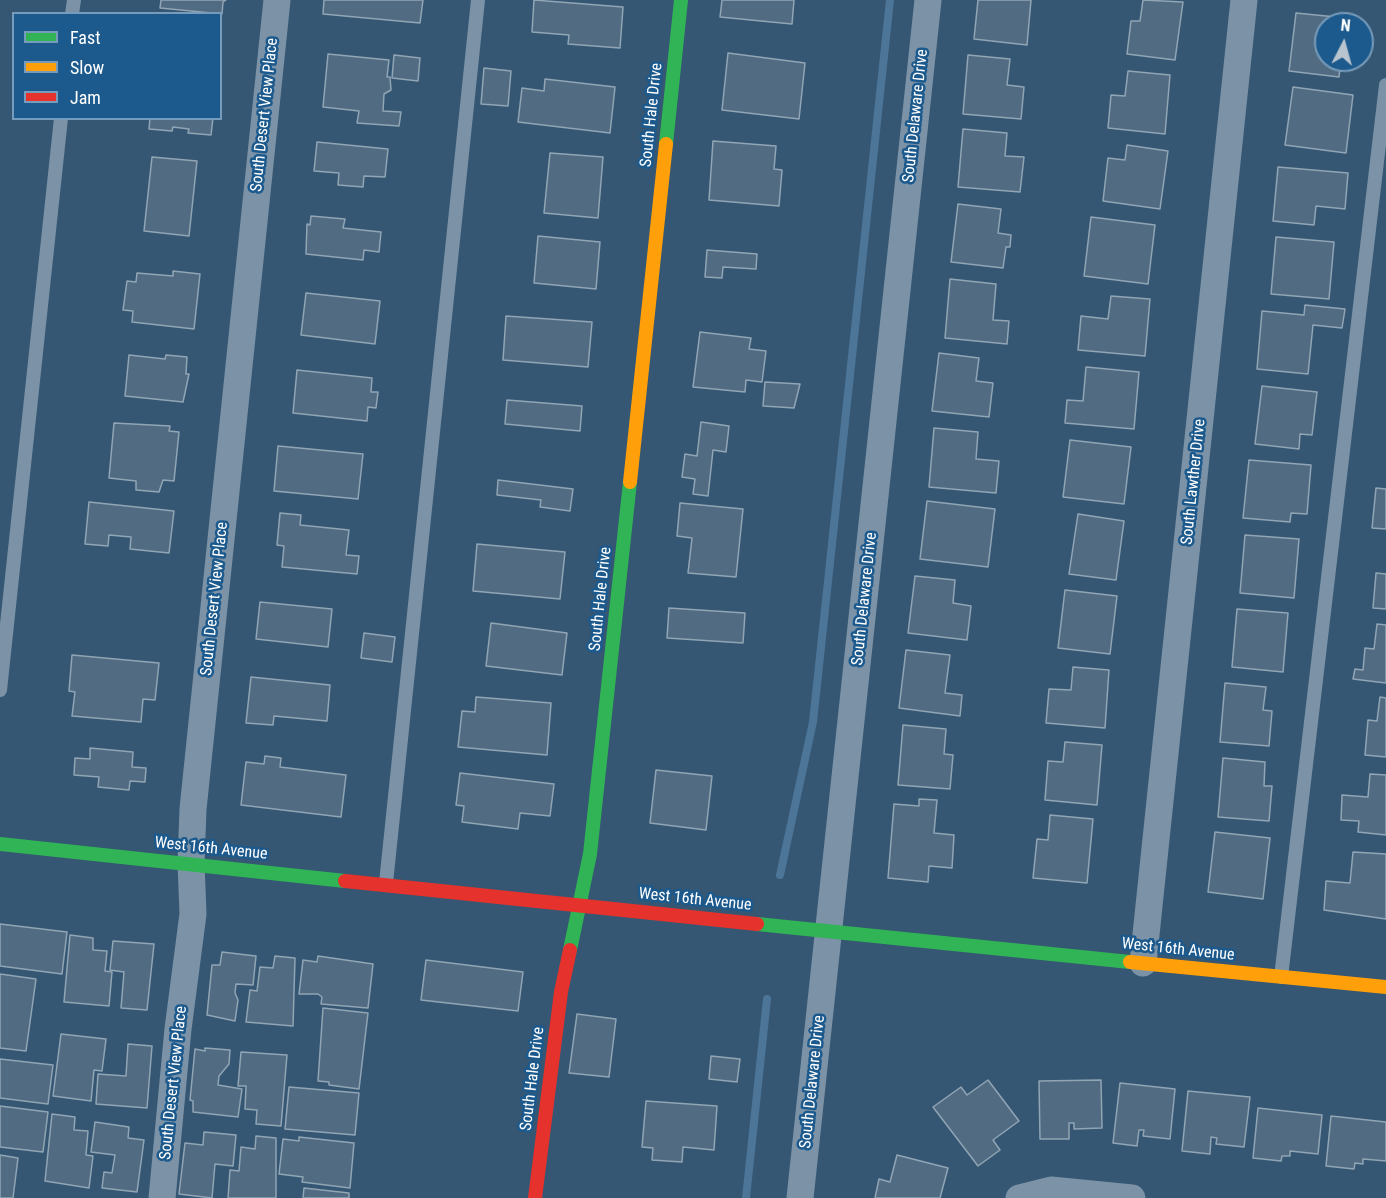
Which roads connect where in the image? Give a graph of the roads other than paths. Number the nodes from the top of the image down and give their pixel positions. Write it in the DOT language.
graph roads {
  1 [pos="277,0"];
  2 [pos="478,0"];
  3 [pos="681,0"];
  4 [pos="928,0"];
  5 [pos="1244,0"];
  6 [pos="1386,85"];
  7 [pos="61,120"];
  8 [pos="0,690"];
  9 [pos="0,844"];
  10 [pos="191,863"];
  11 [pos="386,884"];
  12 [pos="580,904"];
  13 [pos="829,932"];
  14 [pos="1143,963"];
  15 [pos="1281,977"];
  16 [pos="1386,987"];
  17 [pos="162,1198"];
  18 [pos="535,1198"];
  19 [pos="800,1198"];
  20 [pos="1020,1198"];
  21 [pos="1132,1198"];
  1 -- 10 [label="street, South Desert View Place"];
  2 -- 11 [label="lane"];
  3 -- 12 [label="street, South Hale Drive"];
  4 -- 13 [label="street, South Delaware Drive"];
  5 -- 14 [label="street, South Lawther Drive"];
  6 -- 15 [label="lane"];
  7 -- 8 [label="lane"];
  9 -- 10 [label="street, West 16th Avenue"];
  10 -- 11 [label="street, West 16th Avenue"];
  10 -- 17 [label="street, South Desert View Place"];
  11 -- 12 [label="street, West 16th Avenue"];
  12 -- 13 [label="street, West 16th Avenue"];
  12 -- 18 [label="street, South Hale Drive"];
  13 -- 14 [label="street, West 16th Avenue"];
  13 -- 19 [label="street, South Delaware Drive"];
  14 -- 15 [label="street, West 16th Avenue"];
  15 -- 16 [label="street, West 16th Avenue"];
  20 -- 21 [label="street"];
}
